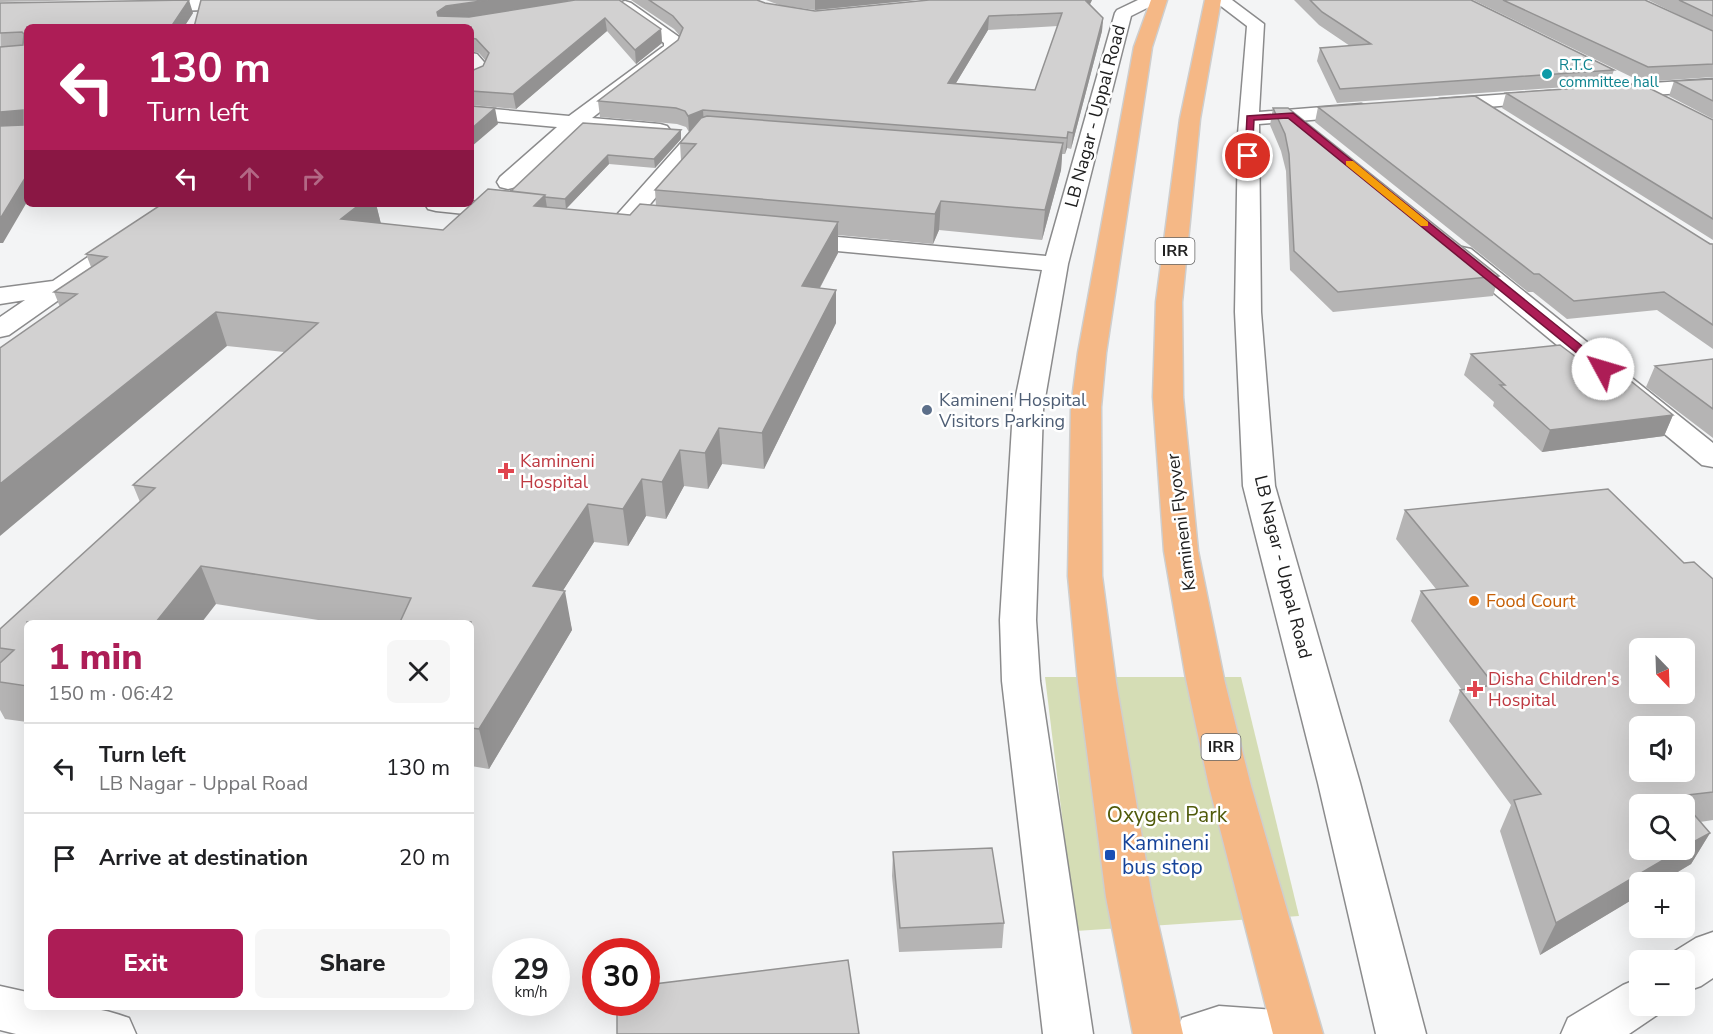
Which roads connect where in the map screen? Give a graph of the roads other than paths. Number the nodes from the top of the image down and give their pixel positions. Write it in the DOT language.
graph roads {
  1 [pos="307,0"];
  2 [pos="1150,0"];
  3 [pos="1159,0"];
  4 [pos="1213,0"];
  5 [pos="1221,0"];
  6 [pos="613,1"];
  7 [pos="151,3"];
  8 [pos="126,6"];
  9 [pos="474,61"];
  10 [pos="1608,74"];
  11 [pos="474,78"];
  12 [pos="1713,86"];
  13 [pos="1639,90"];
  14 [pos="1593,94"];
  15 [pos="1569,95"];
  16 [pos="1476,103"];
  17 [pos="1667,105"];
  18 [pos="1418,107"];
  19 [pos="1383,109"];
  20 [pos="474,112"];
  21 [pos="1290,115"];
  22 [pos="1250,118"];
  23 [pos="575,121"];
  24 [pos="1506,122"];
  25 [pos="677,132"];
  26 [pos="734,135"];
  27 [pos="1318,138"];
  28 [pos="508,182"];
  29 [pos="176,207"];
  30 [pos="464,207"];
  31 [pos="530,214"];
  32 [pos="622,224"];
  33 [pos="774,238"];
  34 [pos="1446,242"];
  35 [pos="1056,264"];
  36 [pos="62,287"];
  37 [pos="0,296"];
  38 [pos="0,329"];
  39 [pos="1713,458"];
  40 [pos="1713,952"];
  41 [pos="1695,964"];
  42 [pos="1629,1007"];
  43 [pos="0,1008"];
  44 [pos="111,1034"];
  45 [pos="1068,1034"];
  46 [pos="1158,1034"];
  47 [pos="1200,1034"];
  48 [pos="1292,1034"];
  49 [pos="1298,1034"];
  50 [pos="1401,1034"];
  51 [pos="1586,1034"];
  1 -- 7 [label="street"];
  2 -- 35 [label="street, LB Nagar - Uppal Road"];
  3 -- 46 [label="highway"];
  4 -- 49 [label="highway, Kamineni Flyover / IRR"];
  5 -- 22 [label="street, LB Nagar - Uppal Road"];
  6 -- 23 [label="street"];
  7 -- 8 [label="street"];
  9 -- 11 [label="street"];
  10 -- 13 [label="street"];
  12 -- 13 [label="street"];
  13 -- 14 [label="street"];
  13 -- 17 [label="street"];
  15 -- 16 [label="street"];
  16 -- 18 [label="street"];
  16 -- 24 [label="street"];
  19 -- 21 [label="street"];
  20 -- 23 [label="street"];
  21 -- 22 [label="street"];
  21 -- 27 [label="street"];
  22 -- 50 [label="street, LB Nagar - Uppal Road"];
  23 -- 25 [label="street"];
  23 -- 28 [label="street"];
  26 -- 32 [label="street"];
  29 -- 36 [label="street"];
  30 -- 31 [label="street"];
  33 -- 35 [label="street"];
  34 -- 39 [label="street"];
  35 -- 45 [label="street, LB Nagar - Uppal Road"];
  36 -- 37 [label="street"];
  36 -- 38 [label="street"];
  40 -- 41 [label="street"];
  42 -- 51 [label="street"];
  43 -- 44 [label="street"];
  47 -- 48 [label="street"];
}
